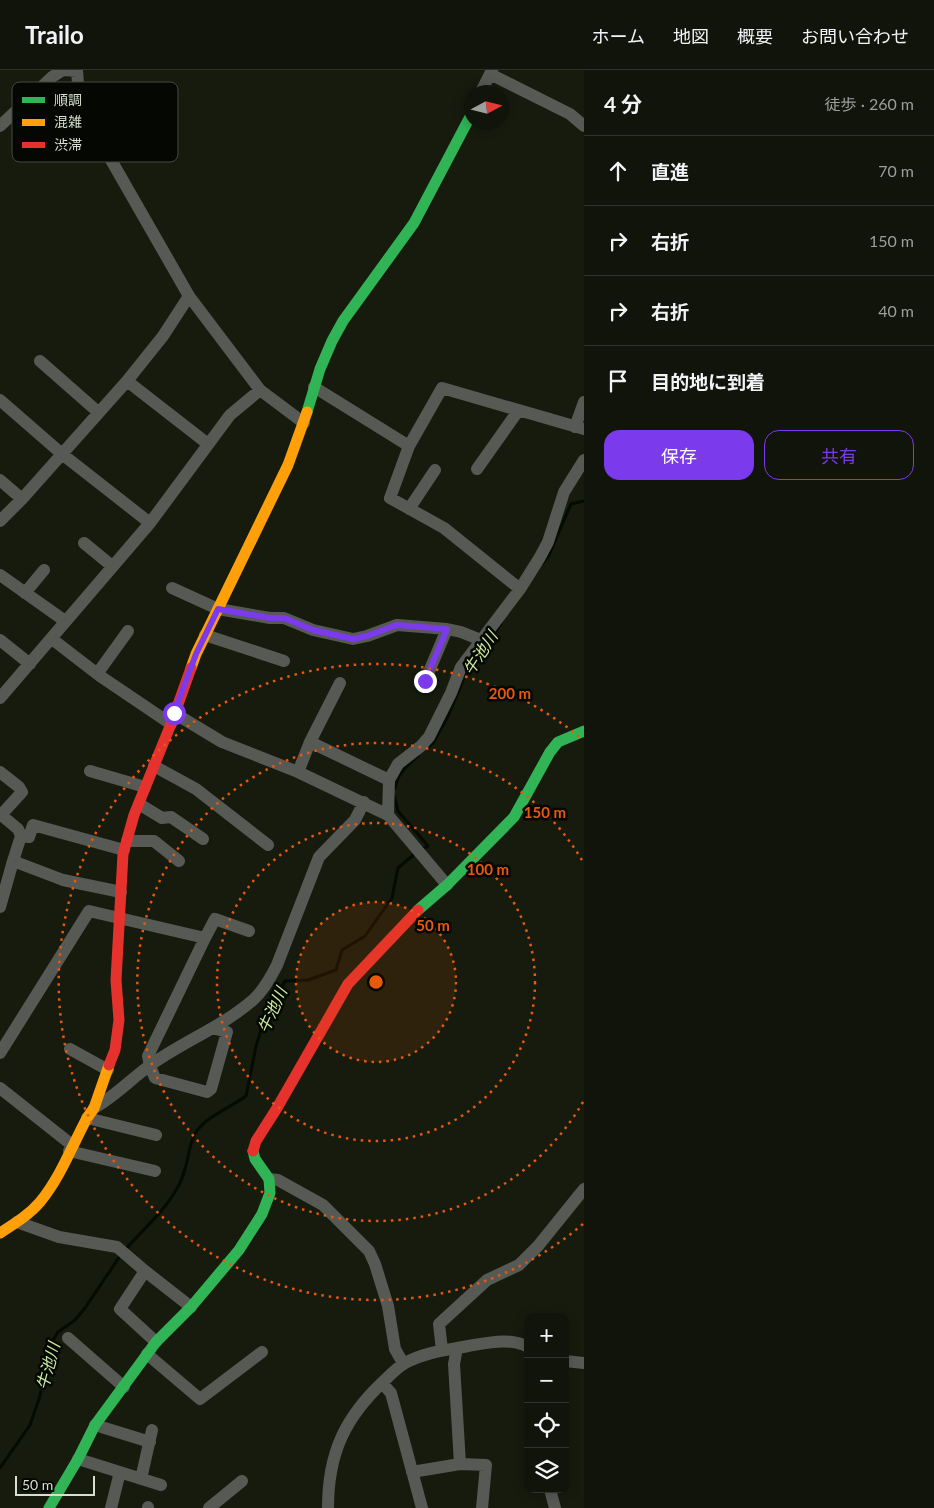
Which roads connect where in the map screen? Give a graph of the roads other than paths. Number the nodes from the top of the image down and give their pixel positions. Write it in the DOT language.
graph roads {
  1 [pos="77,71"];
  2 [pos="491,72"];
  3 [pos="46,82"];
  4 [pos="484,85"];
  5 [pos="12,114"];
  6 [pos="0,126"];
  7 [pos="584,126"];
  8 [pos="464,128"];
  9 [pos="113,162"];
  10 [pos="189,296"];
  11 [pos="40,361"];
  12 [pos="127,381"];
  13 [pos="314,387"];
  14 [pos="260,390"];
  15 [pos="0,400"];
  16 [pos="584,402"];
  17 [pos="518,411"];
  18 [pos="98,412"];
  19 [pos="304,423"];
  20 [pos="579,428"];
  21 [pos="208,444"];
  22 [pos="409,446"];
  23 [pos="62,454"];
  24 [pos="584,460"];
  25 [pos="477,469"];
  26 [pos="435,470"];
  27 [pos="0,480"];
  28 [pos="22,499"];
  29 [pos="409,509"];
  30 [pos="0,521"];
  31 [pos="150,523"];
  32 [pos="84,543"];
  33 [pos="112,566"];
  34 [pos="44,570"];
  35 [pos="0,575"];
  36 [pos="172,588"];
  37 [pos="520,588"];
  38 [pos="25,592"];
  39 [pos="218,609"];
  40 [pos="65,621"];
  41 [pos="447,629"];
  42 [pos="128,631"];
  43 [pos="205,635"];
  44 [pos="52,639"];
  45 [pos="0,640"];
  46 [pos="481,640"];
  47 [pos="284,661"];
  48 [pos="30,664"];
  49 [pos="97,674"];
  50 [pos="425,681"];
  51 [pos="340,683"];
  52 [pos="0,698"];
  53 [pos="173,718"];
  54 [pos="584,731"];
  55 [pos="310,742"];
  56 [pos="154,766"];
  57 [pos="90,771"];
  58 [pos="0,772"];
  59 [pos="298,772"];
  60 [pos="389,780"];
  61 [pos="145,787"];
  62 [pos="364,802"];
  63 [pos="139,804"];
  64 [pos="1,815"];
  65 [pos="388,815"];
  66 [pos="21,836"];
  67 [pos="203,839"];
  68 [pos="268,845"];
  69 [pos="125,846"];
  70 [pos="13,861"];
  71 [pos="178,861"];
  72 [pos="447,885"];
  73 [pos="121,892"];
  74 [pos="0,906"];
  75 [pos="120,918"];
  76 [pos="249,931"];
  77 [pos="205,938"];
  78 [pos="213,1028"];
  79 [pos="70,1049"];
  80 [pos="0,1053"];
  81 [pos="150,1066"];
  82 [pos="108,1070"];
  83 [pos="0,1088"];
  84 [pos="90,1113"];
  85 [pos="156,1135"];
  86 [pos="71,1148"];
  87 [pos="155,1171"];
  88 [pos="269,1179"];
  89 [pos="584,1189"];
  90 [pos="17,1222"];
  91 [pos="0,1233"];
  92 [pos="145,1271"];
  93 [pos="191,1307"];
  94 [pos="68,1338"];
  95 [pos="156,1342"];
  96 [pos="524,1346"];
  97 [pos="457,1348"];
  98 [pos="442,1350"];
  99 [pos="262,1352"];
  100 [pos="147,1354"];
  101 [pos="569,1361"];
  102 [pos="584,1363"];
  103 [pos="404,1364"];
  104 [pos="382,1383"];
  105 [pos="124,1387"];
  106 [pos="94,1425"];
  107 [pos="78,1459"];
  108 [pos="460,1464"];
  109 [pos="120,1472"];
  110 [pos="412,1472"];
  111 [pos="141,1478"];
  112 [pos="242,1481"];
  113 [pos="161,1485"];
  114 [pos="551,1493"];
  115 [pos="49,1508"];
  116 [pos="111,1508"];
  117 [pos="209,1508"];
  118 [pos="328,1508"];
  119 [pos="422,1508"];
  120 [pos="482,1508"];
  121 [pos="555,1508"];
  1 -- 3 [label="street"];
  2 -- 4 [label="street"];
  2 -- 7 [label="street"];
  5 -- 6 [label="street"];
  8 -- 13 [label="street"];
  9 -- 10 [label="street"];
  10 -- 12 [label="street"];
  10 -- 14 [label="street"];
  11 -- 18 [label="street"];
  12 -- 18 [label="street"];
  12 -- 21 [label="street"];
  13 -- 19 [label="street"];
  13 -- 22 [label="street"];
  14 -- 19 [label="street"];
  14 -- 21 [label="street"];
  15 -- 23 [label="street"];
  16 -- 20 [label="street"];
  17 -- 20 [label="street"];
  17 -- 22 [label="street"];
  17 -- 25 [label="street"];
  18 -- 23 [label="street"];
  19 -- 39 [label="street"];
  21 -- 31 [label="street"];
  22 -- 29 [label="street"];
  23 -- 28 [label="street"];
  23 -- 31 [label="street"];
  24 -- 37 [label="street"];
  26 -- 29 [label="street"];
  27 -- 28 [label="street"];
  28 -- 30 [label="street"];
  29 -- 37 [label="street"];
  31 -- 33 [label="street"];
  32 -- 33 [label="street"];
  33 -- 40 [label="street"];
  34 -- 38 [label="street"];
  35 -- 38 [label="street"];
  36 -- 39 [label="street"];
  37 -- 46 [label="street"];
  38 -- 40 [label="street"];
  39 -- 41 [label="street"];
  39 -- 43 [label="street"];
  40 -- 44 [label="street"];
  41 -- 46 [label="street"];
  41 -- 50 [label="street"];
  42 -- 49 [label="street"];
  43 -- 47 [label="street"];
  43 -- 53 [label="street"];
  44 -- 48 [label="street"];
  44 -- 49 [label="street"];
  45 -- 48 [label="street"];
  46 -- 60 [label="street"];
  48 -- 52 [label="street"];
  49 -- 53 [label="street"];
  51 -- 55 [label="street"];
  53 -- 56 [label="street"];
  53 -- 59 [label="street"];
  54 -- 72 [label="street"];
  55 -- 59 [label="street"];
  55 -- 60 [label="street"];
  56 -- 61 [label="street"];
  56 -- 68 [label="street"];
  57 -- 61 [label="street"];
  58 -- 64 [label="street"];
  59 -- 62 [label="street"];
  60 -- 65 [label="street"];
  61 -- 63 [label="street"];
  62 -- 65 [label="street"];
  62 -- 78 [label="street"];
  63 -- 67 [label="street"];
  63 -- 69 [label="street"];
  64 -- 66 [label="street"];
  65 -- 72 [label="street"];
  66 -- 69 [label="street"];
  66 -- 70 [label="street"];
  69 -- 71 [label="street"];
  69 -- 73 [label="street"];
  70 -- 73 [label="street"];
  70 -- 74 [label="street"];
  72 -- 88 [label="street"];
  73 -- 75 [label="street"];
  75 -- 77 [label="street"];
  75 -- 80 [label="street"];
  75 -- 82 [label="street"];
  76 -- 77 [label="street"];
  77 -- 81 [label="street"];
  78 -- 81 [label="street"];
  78 -- 81 [label="street"];
  79 -- 82 [label="street"];
  81 -- 84 [label="street"];
  82 -- 84 [label="street"];
  83 -- 86 [label="street"];
  84 -- 85 [label="street"];
  84 -- 86 [label="street"];
  86 -- 87 [label="street"];
  86 -- 90 [label="street"];
  88 -- 93 [label="street"];
  88 -- 103 [label="street"];
  89 -- 98 [label="street"];
  90 -- 91 [label="street"];
  90 -- 92 [label="street"];
  92 -- 93 [label="street"];
  92 -- 95 [label="street"];
  93 -- 95 [label="street"];
  94 -- 105 [label="street"];
  95 -- 100 [label="street"];
  96 -- 97 [label="street"];
  97 -- 98 [label="street"];
  97 -- 108 [label="street"];
  98 -- 103 [label="street"];
  99 -- 100 [label="street"];
  100 -- 105 [label="street"];
  101 -- 102 [label="street"];
  103 -- 104 [label="street"];
  104 -- 110 [label="street"];
  104 -- 118 [label="street"];
  105 -- 106 [label="street"];
  106 -- 107 [label="street"];
  106 -- 111 [label="street"];
  107 -- 109 [label="street"];
  107 -- 115 [label="street"];
  108 -- 110 [label="street"];
  108 -- 120 [label="street"];
  109 -- 111 [label="street"];
  109 -- 116 [label="street"];
  110 -- 119 [label="street"];
  111 -- 113 [label="street"];
  112 -- 117 [label="street"];
  114 -- 121 [label="street"];
}
